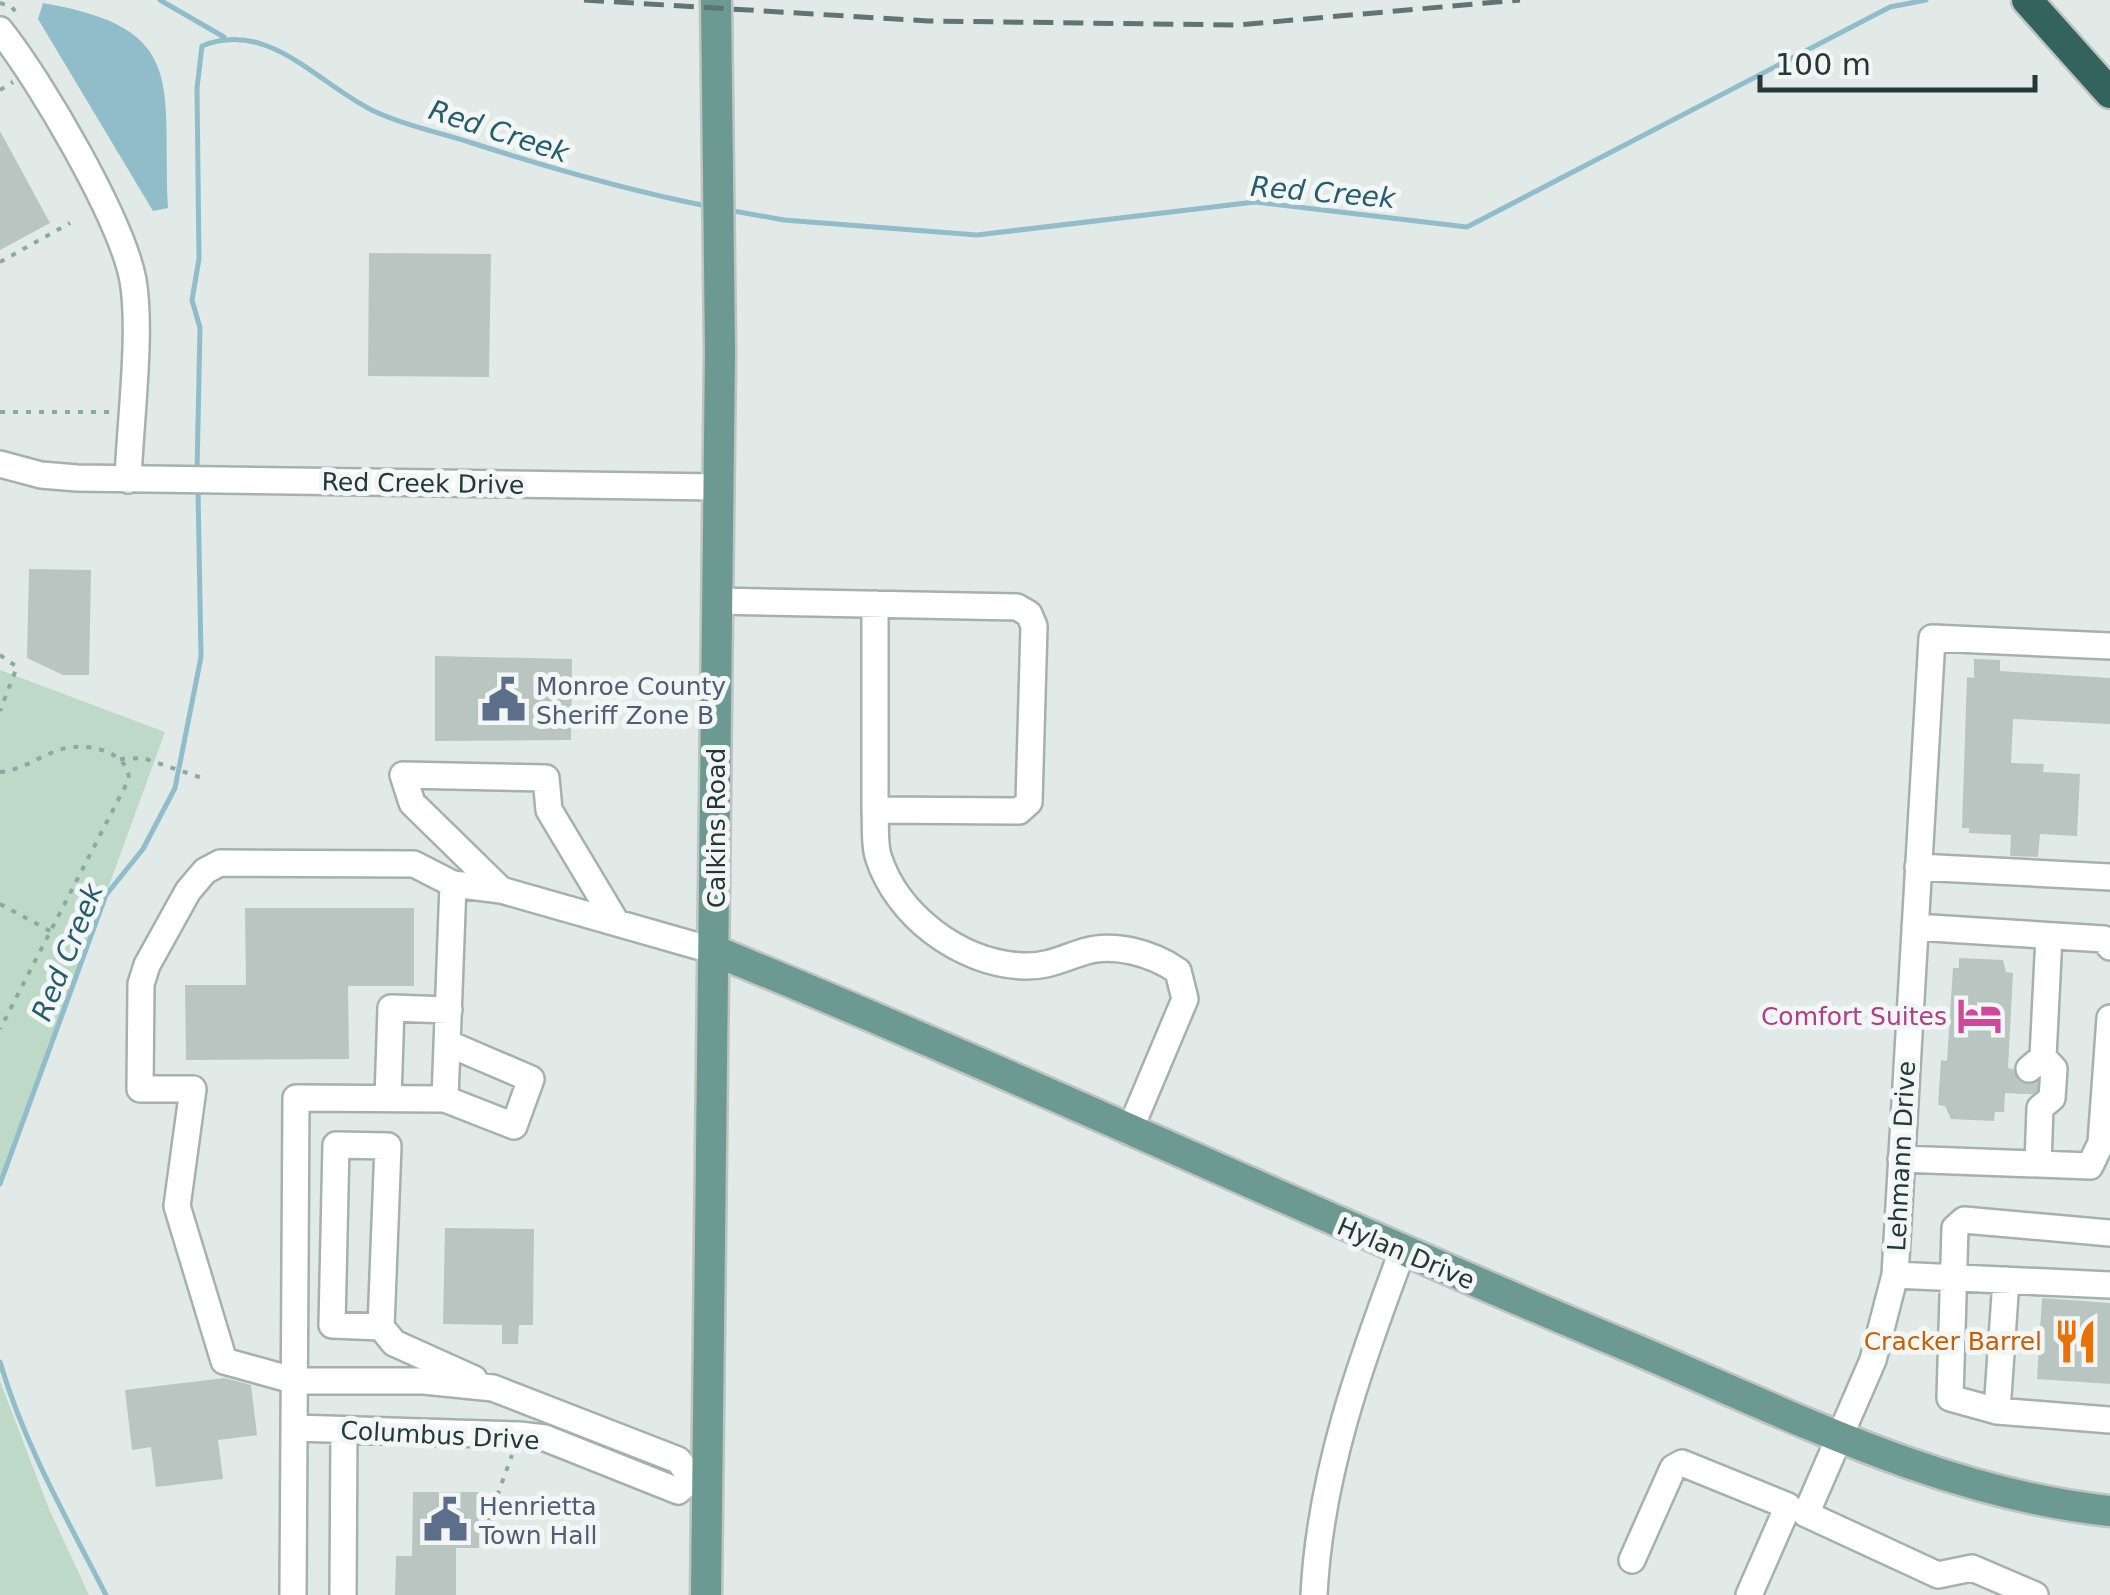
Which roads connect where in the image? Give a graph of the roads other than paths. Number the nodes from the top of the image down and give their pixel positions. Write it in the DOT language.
graph roads {
  1 [pos="716,0"];
  2 [pos="2027,0"];
  3 [pos="11,25"];
  4 [pos="2108,90"];
  5 [pos="0,464"];
  6 [pos="128,480"];
  7 [pos="718,487"];
  8 [pos="718,601"];
  9 [pos="876,604"];
  10 [pos="2110,646"];
  11 [pos="875,810"];
  12 [pos="1918,867"];
  13 [pos="2110,877"];
  14 [pos="453,884"];
  15 [pos="502,890"];
  16 [pos="616,922"];
  17 [pos="1915,927"];
  18 [pos="2049,936"];
  19 [pos="2110,947"];
  20 [pos="715,951"];
  21 [pos="448,1010"];
  22 [pos="2110,1018"];
  23 [pos="447,1043"];
  24 [pos="388,1098"];
  25 [pos="445,1099"];
  26 [pos="1129,1132"];
  27 [pos="1901,1159"];
  28 [pos="2038,1164"];
  29 [pos="2110,1233"];
  30 [pos="1402,1252"];
  31 [pos="1894,1275"];
  32 [pos="1950,1277"];
  33 [pos="2006,1280"];
  34 [pos="2110,1285"];
  35 [pos="382,1328"];
  36 [pos="296,1381"];
  37 [pos="492,1388"];
  38 [pos="1998,1412"];
  39 [pos="2110,1420"];
  40 [pos="295,1428"];
  41 [pos="344,1430"];
  42 [pos="1840,1435"];
  43 [pos="700,1480"];
  44 [pos="1797,1510"];
  45 [pos="2110,1511"];
  46 [pos="1632,1560"];
  47 [pos="1934,1585"];
  48 [pos="292,1595"];
  49 [pos="342,1595"];
  50 [pos="706,1595"];
  51 [pos="1314,1595"];
  52 [pos="1749,1595"];
  53 [pos="2035,1595"];
  1 -- 7 [label="main road, Calkins Road"];
  2 -- 4 [label="highway"];
  3 -- 6 [label="street"];
  5 -- 6 [label="street, Red Creek Drive"];
  6 -- 7 [label="street, Red Creek Drive"];
  7 -- 8 [label="main road, Calkins Road"];
  8 -- 9 [label="street"];
  8 -- 20 [label="main road, Calkins Road"];
  9 -- 11 [label="street"];
  9 -- 11 [label="street"];
  10 -- 12 [label="street, Lehmann Drive"];
  11 -- 26 [label="street"];
  12 -- 13 [label="street"];
  12 -- 17 [label="street, Lehmann Drive"];
  14 -- 15 [label="street"];
  14 -- 21 [label="street"];
  14 -- 36 [label="street, Columbus Drive"];
  15 -- 16 [label="street"];
  15 -- 16 [label="street"];
  16 -- 20 [label="street"];
  17 -- 18 [label="street"];
  17 -- 27 [label="street, Lehmann Drive"];
  18 -- 19 [label="street"];
  18 -- 28 [label="street"];
  20 -- 26 [label="main road, Hylan Drive"];
  20 -- 43 [label="main road, Calkins Road"];
  21 -- 23 [label="street"];
  21 -- 24 [label="street"];
  22 -- 28 [label="street"];
  23 -- 25 [label="street"];
  23 -- 25 [label="street"];
  24 -- 25 [label="street"];
  24 -- 36 [label="street"];
  26 -- 30 [label="main road, Hylan Drive"];
  27 -- 28 [label="street"];
  27 -- 31 [label="street, Lehmann Drive"];
  29 -- 32 [label="street"];
  30 -- 42 [label="main road, Hylan Drive"];
  30 -- 51 [label="street"];
  31 -- 32 [label="street"];
  31 -- 42 [label="street, Lehmann Drive"];
  32 -- 33 [label="street"];
  32 -- 38 [label="street"];
  33 -- 34 [label="street"];
  33 -- 38 [label="street"];
  35 -- 35 [label="street"];
  35 -- 37 [label="street"];
  36 -- 37 [label="street, Columbus Drive"];
  36 -- 40 [label="street"];
  37 -- 43 [label="street, Columbus Drive"];
  38 -- 39 [label="street"];
  40 -- 41 [label="street, Columbus Drive"];
  40 -- 48 [label="street"];
  41 -- 43 [label="street, Columbus Drive"];
  41 -- 49 [label="street"];
  42 -- 44 [label="street, Lehmann Drive"];
  42 -- 45 [label="main road, Hylan Drive"];
  43 -- 50 [label="main road, Calkins Road"];
  44 -- 46 [label="street"];
  44 -- 47 [label="street"];
  44 -- 52 [label="street, Lehmann Drive"];
  47 -- 53 [label="street"];
}
